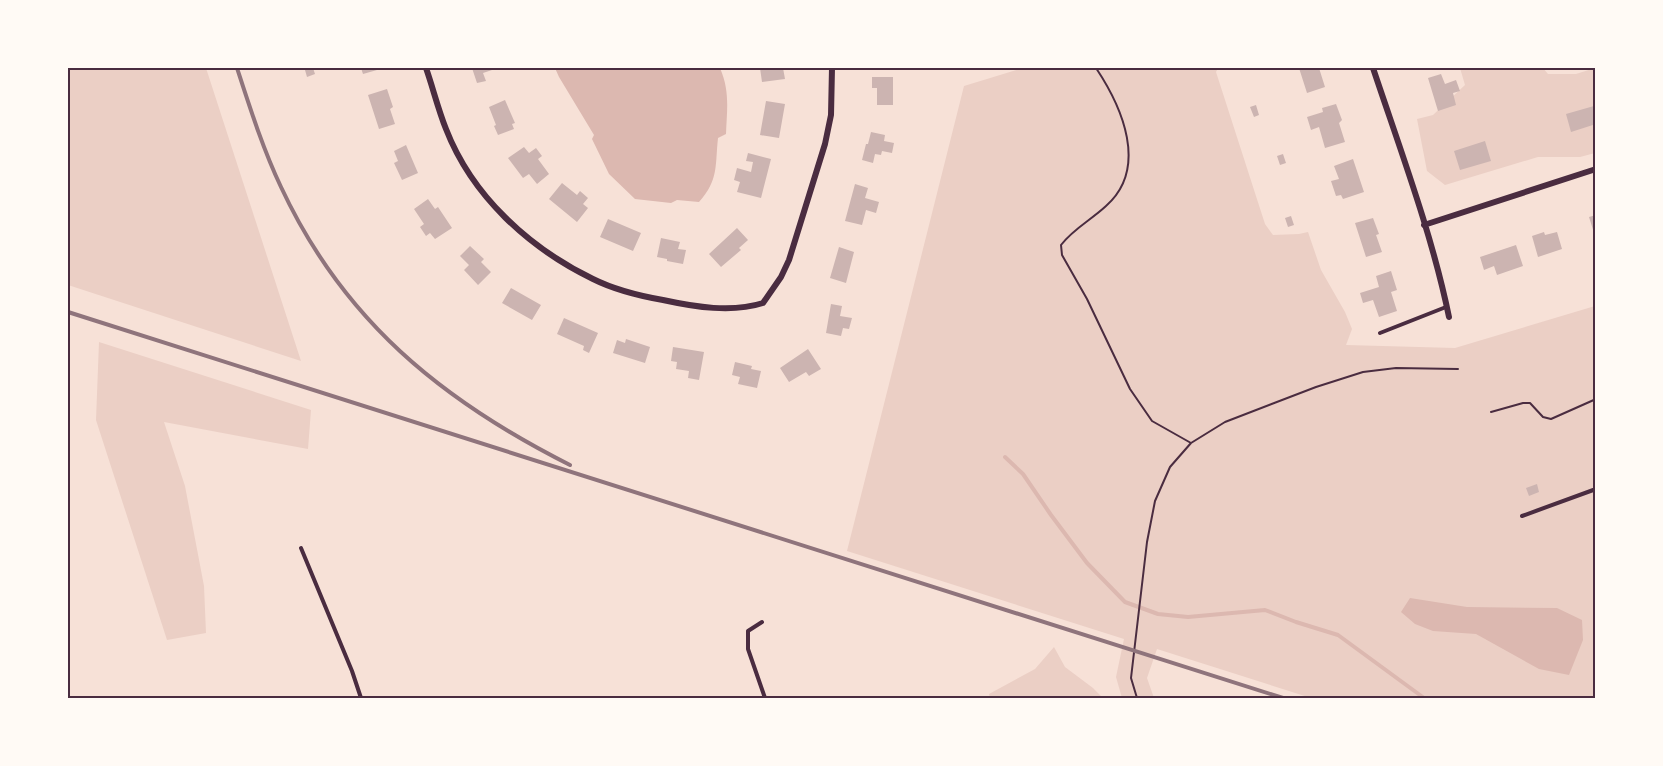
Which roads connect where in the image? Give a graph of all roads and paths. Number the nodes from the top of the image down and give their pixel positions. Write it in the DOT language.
graph roads {
  1 [pos="426,68"];
  2 [pos="831,68"];
  3 [pos="1096,68"];
  4 [pos="1373,68"];
  5 [pos="1596,169"];
  6 [pos="1424,225"];
  7 [pos="1447,307"];
  8 [pos="1449,317"];
  9 [pos="1380,333"];
  10 [pos="1458,369"];
  11 [pos="1596,399"];
  12 [pos="1491,412"];
  13 [pos="1191,443"];
  14 [pos="1596,489"];
  15 [pos="1522,516"];
  16 [pos="301,548"];
  17 [pos="762,622"];
  18 [pos="361,699"];
  19 [pos="765,699"];
  20 [pos="1137,699"];
  1 -- 2 [label="street"];
  3 -- 13 [label="path"];
  4 -- 6 [label="street"];
  5 -- 6 [label="street"];
  6 -- 7 [label="street"];
  7 -- 8 [label="street"];
  7 -- 9 [label="lane"];
  10 -- 13 [label="path"];
  11 -- 12 [label="path"];
  13 -- 20 [label="path"];
  14 -- 15 [label="lane"];
  16 -- 18 [label="lane"];
  17 -- 19 [label="lane"];
}
